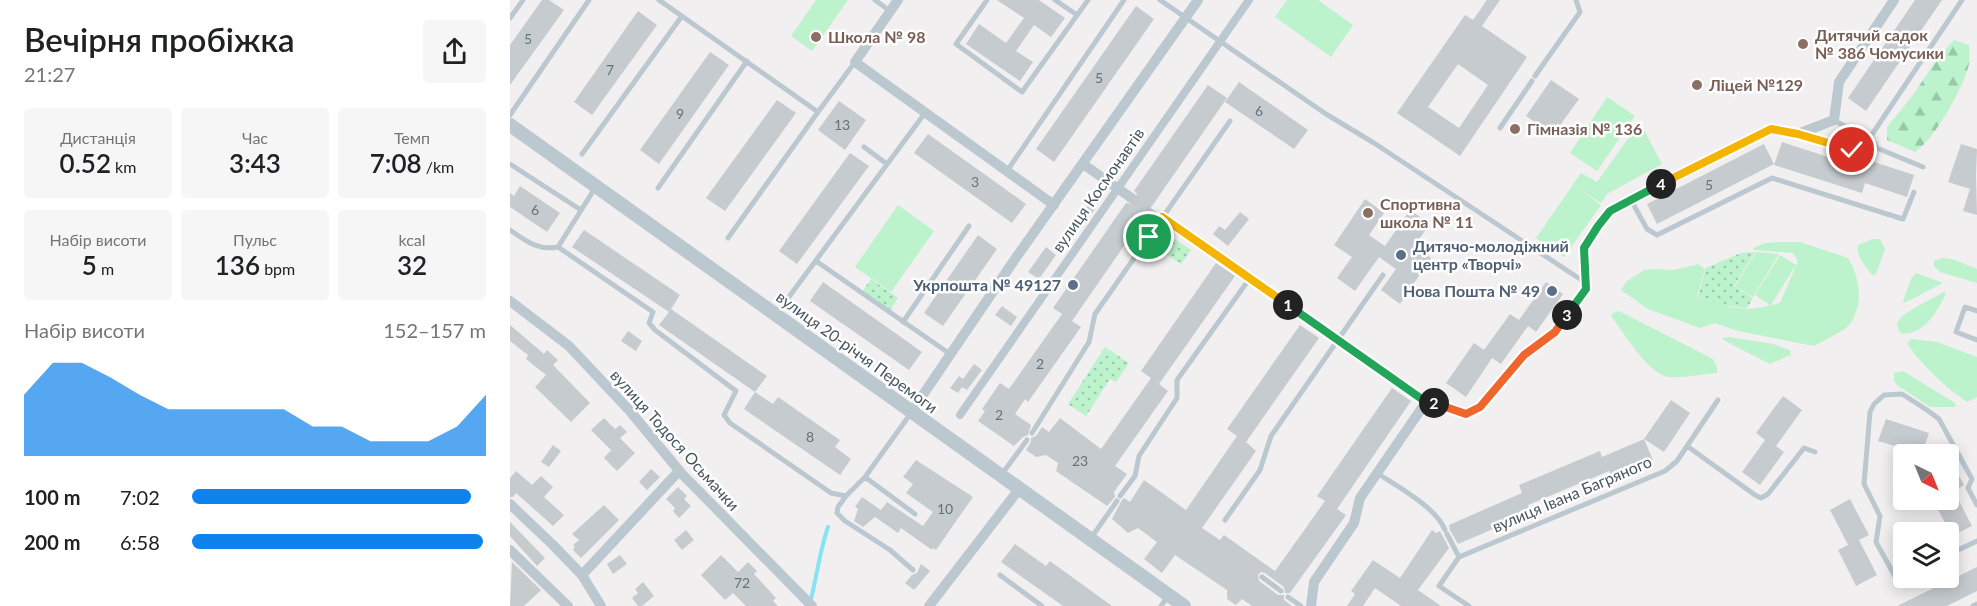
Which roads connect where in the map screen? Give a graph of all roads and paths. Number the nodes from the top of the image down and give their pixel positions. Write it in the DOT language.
graph roads {
  1 [pos="523,0"];
  2 [pos="589,0"];
  3 [pos="659,0"];
  4 [pos="875,0"];
  5 [pos="898,0"];
  6 [pos="987,0"];
  7 [pos="1055,0"];
  8 [pos="1088,0"];
  9 [pos="1124,0"];
  10 [pos="1160,0"];
  11 [pos="1198,0"];
  12 [pos="1250,0"];
  13 [pos="1576,0"];
  14 [pos="1894,0"];
  15 [pos="1962,0"];
  16 [pos="890,11"];
  17 [pos="1077,15"];
  18 [pos="682,16"];
  19 [pos="1186,17"];
  20 [pos="510,18"];
  21 [pos="1221,41"];
  22 [pos="747,61"];
  23 [pos="855,62"];
  24 [pos="818,112"];
  25 [pos="925,112"];
  26 [pos="510,115"];
  27 [pos="1834,120"];
  28 [pos="1230,121"];
  29 [pos="510,125"];
  30 [pos="1500,128"];
  31 [pos="1857,133"];
  32 [pos="1798,134"];
  33 [pos="1871,136"];
  34 [pos="864,147"];
  35 [pos="582,154"];
  36 [pos="510,164"];
  37 [pos="887,164"];
  38 [pos="1083,164"];
  39 [pos="1923,167"];
  40 [pos="1007,171"];
  41 [pos="597,187"];
  42 [pos="658,188"];
  43 [pos="1118,188"];
  44 [pos="1914,192"];
  45 [pos="1130,197"];
  46 [pos="1631,200"];
  47 [pos="1054,205"];
  48 [pos="581,210"];
  49 [pos="1149,210"];
  50 [pos="1162,217"];
  51 [pos="969,226"];
  52 [pos="510,230"];
  53 [pos="728,238"];
  54 [pos="558,247"];
  55 [pos="816,261"];
  56 [pos="1383,275"];
  57 [pos="1250,278"];
  58 [pos="1587,284"];
  59 [pos="510,301"];
  60 [pos="1977,311"];
  61 [pos="776,315"];
  62 [pos="903,322"];
  63 [pos="1338,339"];
  64 [pos="1977,340"];
  65 [pos="951,354"];
  66 [pos="1718,400"];
  67 [pos="1426,402"];
  68 [pos="912,411"];
  69 [pos="960,415"];
  70 [pos="1032,433"];
  71 [pos="1027,440"];
  72 [pos="1687,446"];
  73 [pos="1815,452"];
  74 [pos="679,471"];
  75 [pos="1377,473"];
  76 [pos="1001,475"];
  77 [pos="865,477"];
  78 [pos="1020,488"];
  79 [pos="846,496"];
  80 [pos="510,504"];
  81 [pos="1977,505"];
  82 [pos="915,514"];
  83 [pos="1225,520"];
  84 [pos="1091,538"];
  85 [pos="1977,540"];
  86 [pos="1959,549"];
  87 [pos="510,550"];
  88 [pos="1459,557"];
  89 [pos="913,570"];
  90 [pos="1893,571"];
  91 [pos="582,575"];
  92 [pos="999,575"];
  93 [pos="1262,577"];
  94 [pos="1281,591"];
  95 [pos="1288,597"];
  96 [pos="1174,603"];
  97 [pos="568,606"];
  98 [pos="601,606"];
  99 [pos="812,606"];
  100 [pos="929,606"];
  101 [pos="1042,606"];
  102 [pos="1301,606"];
  103 [pos="1311,606"];
  104 [pos="1469,606"];
  1 -- 20 [label="lane"];
  2 -- 26 [label="lane"];
  3 -- 18 [label="lane"];
  4 -- 16 [label="lane"];
  5 -- 16 [label="street"];
  6 -- 17 [label="lane"];
  7 -- 17 [label="lane"];
  8 -- 17 [label="lane"];
  9 -- 40 [label="lane"];
  10 -- 19 [label="lane"];
  11 -- 19 [label="street, вулиця Космонавтів"];
  12 -- 21 [label="street, вулиця Космонавтів"];
  13 -- 30 [label="lane"];
  14 -- 27 [label="street"];
  15 -- 33 [label="lane"];
  16 -- 23 [label="street"];
  18 -- 22 [label="lane"];
  18 -- 35 [label="lane"];
  19 -- 21 [label="lane"];
  19 -- 38 [label="street, вулиця Космонавтів"];
  21 -- 43 [label="street, вулиця Космонавтів"];
  21 -- 58 [label="lane"];
  22 -- 24 [label="lane"];
  22 -- 42 [label="lane"];
  23 -- 24 [label="lane"];
  23 -- 25 [label="street, вулиця Космонавтів"];
  24 -- 53 [label="lane"];
  25 -- 37 [label="lane"];
  25 -- 40 [label="street, вулиця Космонавтів"];
  27 -- 31 [label="lane"];
  27 -- 32 [label="street"];
  28 -- 50 [label="lane"];
  29 -- 41 [label="street, вулиця 20-річчя Перемоги"];
  31 -- 32 [label="lane"];
  31 -- 33 [label="lane"];
  32 -- 46 [label="street"];
  33 -- 39 [label="lane"];
  34 -- 37 [label="lane"];
  36 -- 48 [label="lane"];
  37 -- 55 [label="lane"];
  38 -- 43 [label="street"];
  38 -- 47 [label="street, вулиця Космонавтів"];
  40 -- 47 [label="street, вулиця Космонавтів"];
  41 -- 48 [label="lane"];
  41 -- 61 [label="street, вулиця 20-річчя Перемоги"];
  43 -- 45 [label="street"];
  43 -- 69 [label="street, вулиця Космонавтів"];
  44 -- 46 [label="lane"];
  46 -- 58 [label="street"];
  47 -- 65 [label="street, вулиця Космонавтів"];
  48 -- 54 [label="lane"];
  49 -- 50 [label="lane"];
  50 -- 57 [label="lane"];
  50 -- 70 [label="lane"];
  51 -- 62 [label="lane"];
  52 -- 54 [label="lane"];
  54 -- 79 [label="lane"];
  55 -- 61 [label="lane"];
  55 -- 62 [label="lane"];
  56 -- 63 [label="lane"];
  57 -- 63 [label="lane"];
  57 -- 84 [label="lane"];
  58 -- 67 [label="street"];
  59 -- 74 [label="street, вулиця Тодося Осьмачки"];
  60 -- 64 [label="lane"];
  61 -- 68 [label="street, вулиця 20-річчя Перемоги"];
  62 -- 65 [label="lane"];
  63 -- 67 [label="lane"];
  63 -- 83 [label="lane"];
  65 -- 68 [label="street, вулиця Космонавтів"];
  66 -- 72 [label="lane, вулиця Івана Багряного"];
  67 -- 75 [label="street"];
  68 -- 76 [label="street, вулиця 20-річчя Перемоги"];
  68 -- 77 [label="lane"];
  71 -- 76 [label="lane"];
  72 -- 73 [label="lane"];
  72 -- 88 [label="lane, вулиця Івана Багряного"];
  74 -- 91 [label="street"];
  74 -- 99 [label="street, вулиця Тодося Осьмачки"];
  75 -- 88 [label="lane"];
  75 -- 103 [label="street"];
  76 -- 78 [label="street, вулиця 20-річчя Перемоги"];
  77 -- 79 [label="lane"];
  77 -- 82 [label="lane"];
  78 -- 84 [label="street, вулиця 20-річчя Перемоги"];
  78 -- 100 [label="street"];
  79 -- 89 [label="lane"];
  80 -- 91 [label="street"];
  81 -- 90 [label="lane"];
  84 -- 96 [label="street, вулиця 20-річчя Перемоги"];
  85 -- 86 [label="lane"];
  87 -- 97 [label="street"];
  88 -- 104 [label="lane"];
  91 -- 98 [label="street"];
  92 -- 101 [label="lane"];
  93 -- 94 [label="lane"];
  95 -- 102 [label="lane"];
}
